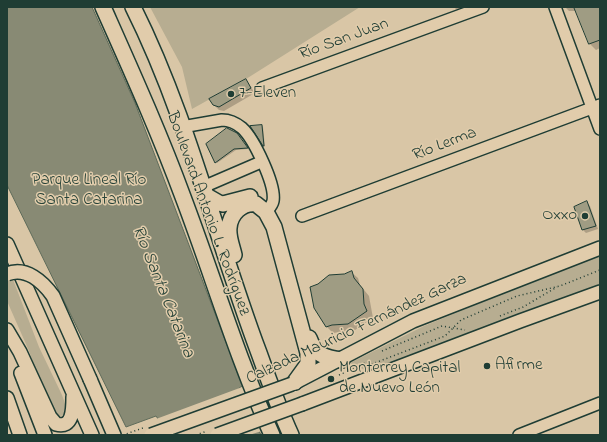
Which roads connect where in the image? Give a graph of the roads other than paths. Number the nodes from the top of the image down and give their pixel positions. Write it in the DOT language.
graph roads {
  1 [pos="103,7"];
  2 [pos="133,7"];
  3 [pos="483,7"];
  4 [pos="555,7"];
  5 [pos="262,88"];
  6 [pos="596,106"];
  7 [pos="182,127"];
  8 [pos="600,129"];
  9 [pos="261,162"];
  10 [pos="204,191"];
  11 [pos="269,209"];
  12 [pos="302,216"];
  13 [pos="7,244"];
  14 [pos="600,248"];
  15 [pos="7,274"];
  16 [pos="600,292"];
  17 [pos="245,317"];
  18 [pos="7,330"];
  19 [pos="7,335"];
  20 [pos="342,360"];
  21 [pos="294,383"];
  22 [pos="73,394"];
  23 [pos="7,398"];
  24 [pos="600,403"];
  25 [pos="20,435"];
  26 [pos="44,435"];
  27 [pos="92,435"];
  28 [pos="114,435"];
  29 [pos="151,435"];
  30 [pos="217,435"];
  31 [pos="272,435"];
  32 [pos="291,435"];
  33 [pos="519,435"];
  1 -- 31 [label="highway, Boulevard Antonio L. Rodríguez"];
  2 -- 7 [label="highway, Boulevard Antonio L. Rodríguez"];
  3 -- 5 [label="street, Río San Juan"];
  4 -- 6 [label="street"];
  6 -- 8 [label="street"];
  6 -- 12 [label="street, Río Lerma"];
  7 -- 9 [label="street"];
  7 -- 10 [label="highway, Boulevard Antonio L. Rodríguez"];
  9 -- 10 [label="street"];
  9 -- 11 [label="street"];
  10 -- 11 [label="highway"];
  10 -- 17 [label="highway, Boulevard Antonio L. Rodríguez"];
  11 -- 17 [label="highway"];
  11 -- 20 [label="highway"];
  11 -- 21 [label="highway"];
  13 -- 22 [label="main road"];
  14 -- 20 [label="main road, Calzada Mauricio Fernández Garza"];
  15 -- 28 [label="main road, bridge"];
  16 -- 30 [label="main road, bridge"];
  17 -- 32 [label="highway, Boulevard Antonio L. Rodríguez"];
  18 -- 22 [label="main road"];
  19 -- 26 [label="main road"];
  20 -- 21 [label="main road, Calzada Mauricio Fernández Garza"];
  21 -- 29 [label="main road, Calzada Mauricio Fernández Garza, bridge"];
  22 -- 27 [label="main road"];
  23 -- 25 [label="main road"];
  24 -- 33 [label="street"];
}
